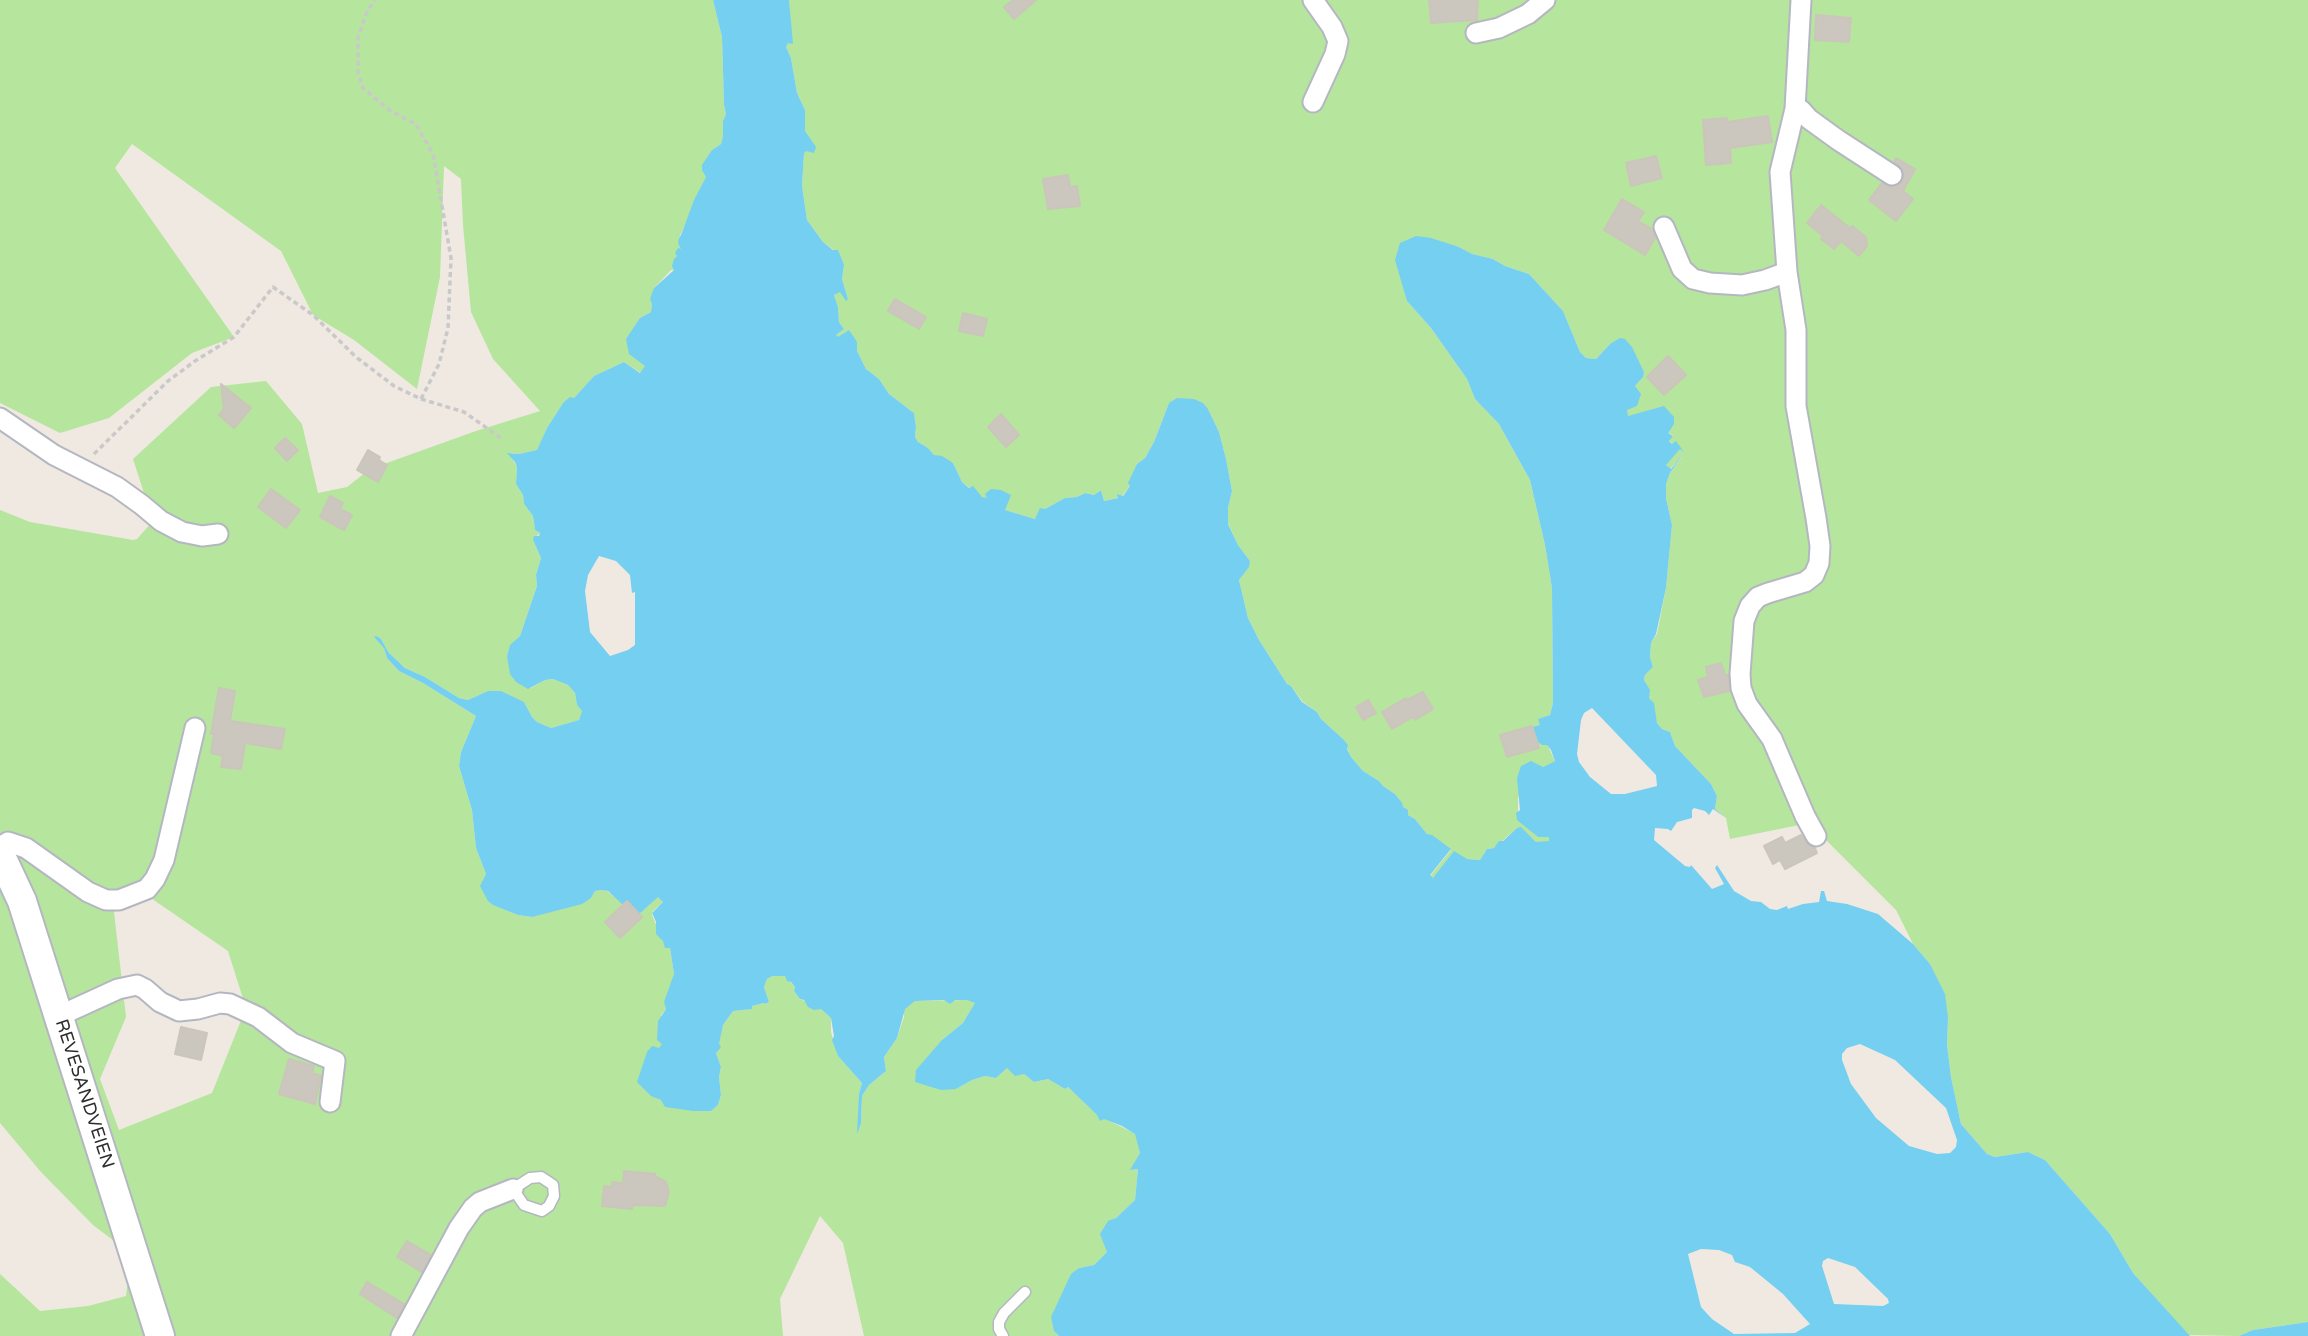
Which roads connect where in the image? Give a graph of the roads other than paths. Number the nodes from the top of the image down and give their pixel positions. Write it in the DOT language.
graph roads {
  1 [pos="1313,0"];
  2 [pos="1545,0"];
  3 [pos="1801,0"];
  4 [pos="1476,33"];
  5 [pos="1313,102"];
  6 [pos="1795,109"];
  7 [pos="1892,175"];
  8 [pos="1664,227"];
  9 [pos="1787,272"];
  10 [pos="0,418"];
  11 [pos="218,534"];
  12 [pos="195,728"];
  13 [pos="1816,836"];
  14 [pos="0,848"];
  15 [pos="0,854"];
  16 [pos="59,1016"];
  17 [pos="330,1102"];
  18 [pos="513,1189"];
  19 [pos="1025,1292"];
  20 [pos="160,1336"];
  21 [pos="401,1336"];
  22 [pos="1003,1336"];
  1 -- 5 [label="street"];
  2 -- 4 [label="street"];
  3 -- 6 [label="street"];
  6 -- 7 [label="street"];
  6 -- 9 [label="street"];
  8 -- 9 [label="street"];
  9 -- 13 [label="street"];
  10 -- 11 [label="street"];
  12 -- 14 [label="street"];
  15 -- 16 [label="main road, REVESANDVEIEN"];
  16 -- 17 [label="street"];
  16 -- 20 [label="main road, REVESANDVEIEN"];
  18 -- 21 [label="street"];
  19 -- 22 [label="lane"];
}
